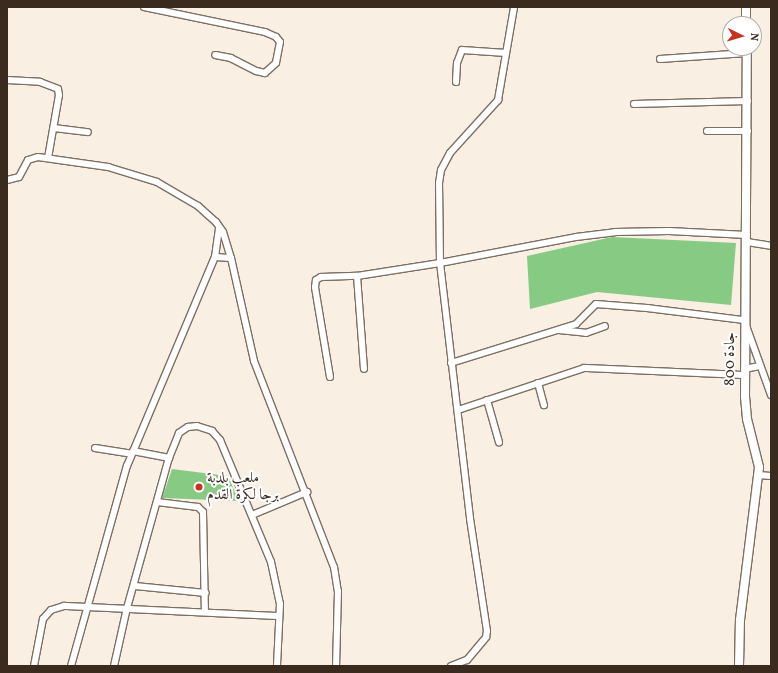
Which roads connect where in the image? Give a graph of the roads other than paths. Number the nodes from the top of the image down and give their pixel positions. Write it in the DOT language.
graph roads {
  1 [pos="144,7"];
  2 [pos="514,7"];
  3 [pos="506,53"];
  4 [pos="722,53"];
  5 [pos="216,55"];
  6 [pos="747,56"];
  7 [pos="660,59"];
  8 [pos="7,80"];
  9 [pos="456,82"];
  10 [pos="748,101"];
  11 [pos="634,104"];
  12 [pos="54,128"];
  13 [pos="707,131"];
  14 [pos="748,131"];
  15 [pos="88,132"];
  16 [pos="48,158"];
  17 [pos="7,180"];
  18 [pos="219,228"];
  19 [pos="747,238"];
  20 [pos="771,246"];
  21 [pos="215,257"];
  22 [pos="231,258"];
  23 [pos="440,263"];
  24 [pos="357,276"];
  25 [pos="744,320"];
  26 [pos="605,326"];
  27 [pos="556,330"];
  28 [pos="451,363"];
  29 [pos="760,366"];
  30 [pos="364,369"];
  31 [pos="744,372"];
  32 [pos="330,377"];
  33 [pos="538,383"];
  34 [pos="771,395"];
  35 [pos="488,400"];
  36 [pos="544,405"];
  37 [pos="458,410"];
  38 [pos="499,442"];
  39 [pos="95,448"];
  40 [pos="132,453"];
  41 [pos="169,458"];
  42 [pos="758,475"];
  43 [pos="771,476"];
  44 [pos="307,492"];
  45 [pos="157,502"];
  46 [pos="252,515"];
  47 [pos="135,586"];
  48 [pos="206,593"];
  49 [pos="89,606"];
  50 [pos="127,608"];
  51 [pos="205,612"];
  52 [pos="279,616"];
  53 [pos="34,666"];
  54 [pos="71,666"];
  55 [pos="114,666"];
  56 [pos="277,666"];
  57 [pos="336,666"];
  58 [pos="451,666"];
  59 [pos="739,666"];
  1 -- 5 [label="street"];
  2 -- 3 [label="street"];
  3 -- 9 [label="street"];
  3 -- 23 [label="street"];
  4 -- 7 [label="street"];
  6 -- 10 [label="main road, جادة 800"];
  8 -- 12 [label="street"];
  10 -- 11 [label="street"];
  10 -- 14 [label="main road, جادة 800"];
  12 -- 15 [label="street"];
  12 -- 16 [label="street"];
  13 -- 14 [label="street"];
  14 -- 19 [label="main road, جادة 800"];
  16 -- 17 [label="street"];
  16 -- 18 [label="street"];
  18 -- 21 [label="street"];
  18 -- 22 [label="street"];
  19 -- 20 [label="street"];
  19 -- 23 [label="street"];
  19 -- 25 [label="main road, جادة 800"];
  21 -- 22 [label="street"];
  21 -- 40 [label="street"];
  22 -- 44 [label="street"];
  23 -- 24 [label="street"];
  23 -- 28 [label="street"];
  24 -- 30 [label="street"];
  24 -- 32 [label="street"];
  25 -- 27 [label="street"];
  25 -- 29 [label="street"];
  25 -- 31 [label="main road, جادة 800"];
  26 -- 27 [label="street"];
  27 -- 28 [label="street"];
  28 -- 37 [label="street"];
  29 -- 31 [label="street"];
  29 -- 34 [label="street"];
  31 -- 33 [label="street"];
  31 -- 42 [label="main road, جادة 800"];
  33 -- 35 [label="street"];
  33 -- 36 [label="street"];
  35 -- 37 [label="street"];
  35 -- 38 [label="street"];
  37 -- 58 [label="street"];
  39 -- 40 [label="street"];
  40 -- 41 [label="street"];
  40 -- 49 [label="street"];
  41 -- 45 [label="street"];
  41 -- 46 [label="street"];
  42 -- 43 [label="street"];
  42 -- 59 [label="main road, جادة 800"];
  44 -- 46 [label="street"];
  44 -- 57 [label="street"];
  45 -- 47 [label="street"];
  45 -- 48 [label="street"];
  46 -- 52 [label="street"];
  47 -- 48 [label="street"];
  47 -- 50 [label="street"];
  48 -- 51 [label="street"];
  49 -- 50 [label="street"];
  49 -- 53 [label="street"];
  49 -- 54 [label="street"];
  50 -- 51 [label="street"];
  50 -- 55 [label="street"];
  51 -- 52 [label="street"];
  52 -- 56 [label="street"];
}
